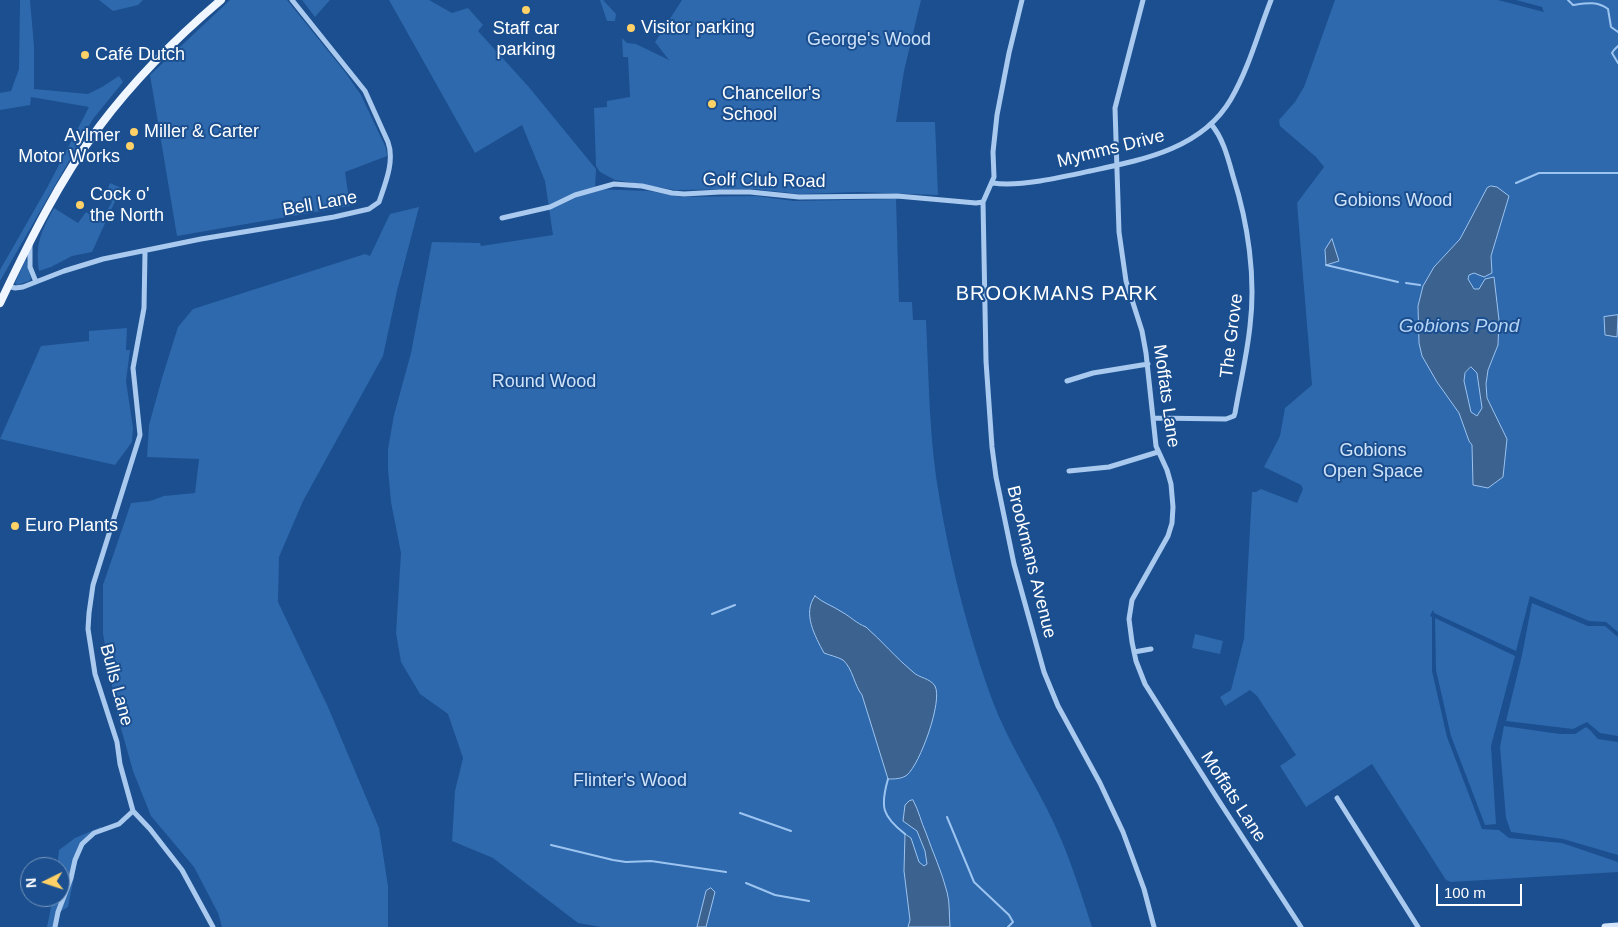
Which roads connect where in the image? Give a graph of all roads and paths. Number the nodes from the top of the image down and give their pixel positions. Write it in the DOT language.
graph roads {
  1 [pos="220,0"];
  2 [pos="292,0"];
  3 [pos="1022,0"];
  4 [pos="1143,0"];
  5 [pos="1271,0"];
  6 [pos="1211,124"];
  7 [pos="1117,165"];
  8 [pos="993,182"];
  9 [pos="983,202"];
  10 [pos="502,218"];
  11 [pos="30,242"];
  12 [pos="145,252"];
  13 [pos="36,282"];
  14 [pos="4,290"];
  15 [pos="0,303"];
  16 [pos="1148,364"];
  17 [pos="1067,381"];
  18 [pos="1154,418"];
  19 [pos="1158,452"];
  20 [pos="1069,472"];
  21 [pos="1151,649"];
  22 [pos="1134,652"];
  23 [pos="1337,798"];
  24 [pos="133,811"];
  25 [pos="1618,926"];
  26 [pos="55,927"];
  27 [pos="213,927"];
  28 [pos="1154,927"];
  29 [pos="1301,927"];
  30 [pos="1418,927"];
  31 [pos="1605,927"];
  1 -- 11 [label="main road"];
  2 -- 12 [label="street, Bell Lane"];
  3 -- 8 [label="street"];
  4 -- 7 [label="street, Moffats Lane"];
  5 -- 6 [label="street, Mymms Drive"];
  6 -- 7 [label="street, Mymms Drive"];
  6 -- 18 [label="street, The Grove"];
  7 -- 8 [label="street, Mymms Drive"];
  7 -- 16 [label="street, Moffats Lane"];
  8 -- 9 [label="street, Brookmans Avenue"];
  9 -- 10 [label="street, Golf Club Road"];
  9 -- 28 [label="street, Brookmans Avenue"];
  11 -- 13 [label="street"];
  11 -- 14 [label="main road"];
  12 -- 13 [label="street, Bell Lane"];
  12 -- 24 [label="street, Bulls Lane"];
  13 -- 14 [label="street, Bell Lane"];
  14 -- 15 [label="main road"];
  16 -- 17 [label="street"];
  16 -- 18 [label="street, Moffats Lane"];
  18 -- 19 [label="street, Moffats Lane"];
  19 -- 20 [label="street"];
  19 -- 22 [label="street, Moffats Lane"];
  21 -- 22 [label="street"];
  22 -- 29 [label="street, Moffats Lane"];
  23 -- 30 [label="street"];
  24 -- 26 [label="street"];
  24 -- 27 [label="street, Bulls Lane"];
  25 -- 31 [label="street"];
}
